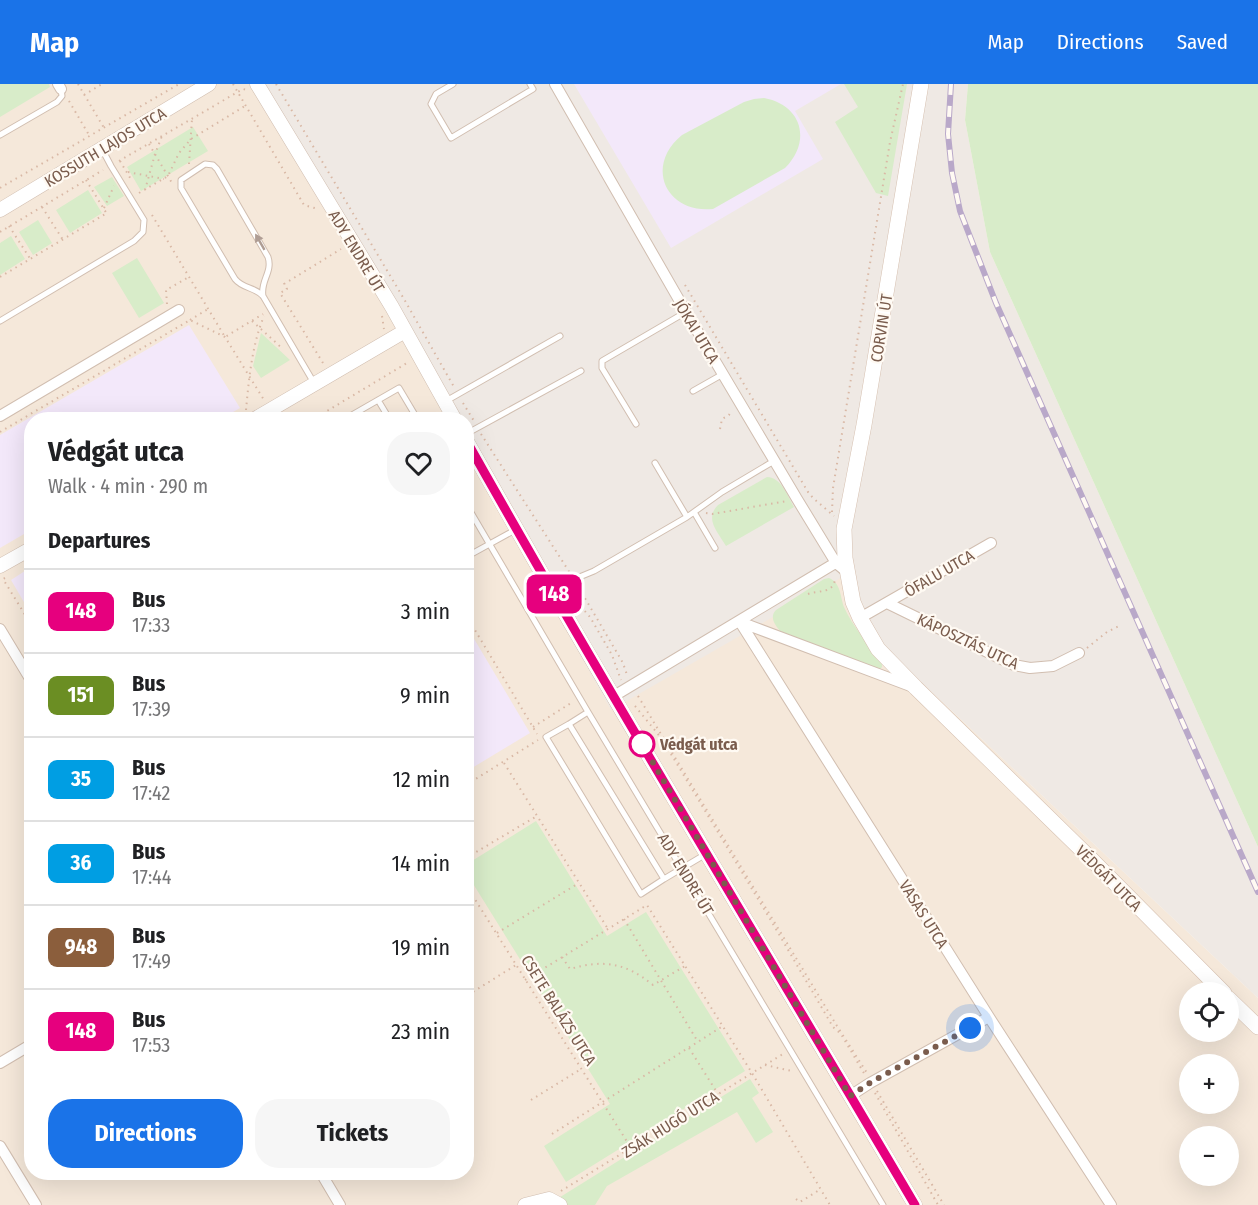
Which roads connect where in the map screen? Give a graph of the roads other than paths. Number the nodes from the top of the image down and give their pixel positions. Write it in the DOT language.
graph roads {
  1 [pos="209,84"];
  2 [pos="256,84"];
  3 [pos="453,84"];
  4 [pos="530,84"];
  5 [pos="555,84"];
  6 [pos="921,84"];
  7 [pos="60,86"];
  8 [pos="0,135"];
  9 [pos="102,149"];
  10 [pos="0,210"];
  11 [pos="263,296"];
  12 [pos="179,310"];
  13 [pos="686,312"];
  14 [pos="0,321"];
  15 [pos="405,331"];
  16 [pos="560,336"];
  17 [pos="581,370"];
  18 [pos="723,374"];
  19 [pos="315,384"];
  20 [pos="693,390"];
  21 [pos="378,400"];
  22 [pos="445,402"];
  23 [pos="267,412"];
  24 [pos="357,412"];
  25 [pos="385,412"];
  26 [pos="413,412"];
  27 [pos="451,412"];
  28 [pos="0,416"];
  29 [pos="636,424"];
  30 [pos="474,430"];
  31 [pos="474,454"];
  32 [pos="774,461"];
  33 [pos="655,463"];
  34 [pos="694,512"];
  35 [pos="474,517"];
  36 [pos="687,517"];
  37 [pos="516,529"];
  38 [pos="490,543"];
  39 [pos="991,543"];
  40 [pos="715,548"];
  41 [pos="474,551"];
  42 [pos="24,553"];
  43 [pos="842,564"];
  44 [pos="2,565"];
  45 [pos="559,589"];
  46 [pos="887,603"];
  47 [pos="860,618"];
  48 [pos="740,622"];
  49 [pos="0,629"];
  50 [pos="1079,653"];
  51 [pos="24,669"];
  52 [pos="916,688"];
  53 [pos="624,690"];
  54 [pos="588,712"];
  55 [pos="569,724"];
  56 [pos="707,853"];
  57 [pos="682,868"];
  58 [pos="664,879"];
  59 [pos="1213,982"];
  60 [pos="1239,1009"];
  61 [pos="989,1017"];
  62 [pos="1258,1027"];
  63 [pos="24,1049"];
  64 [pos="0,1063"];
  65 [pos="850,1096"];
  66 [pos="0,1146"];
  67 [pos="325,1180"];
  68 [pos="554,1202"];
  69 [pos="527,1204"];
  70 [pos="36,1205"];
  71 [pos="340,1205"];
  72 [pos="883,1205"];
  73 [pos="915,1205"];
  74 [pos="1112,1205"];
  1 -- 9 [label="street, KOSSUTH LAJOS UTCA"];
  2 -- 15 [label="street, ADY ENDRE ÚT"];
  3 -- 4 [label="lane"];
  5 -- 13 [label="street, JÓKAI UTCA"];
  6 -- 43 [label="main road, CORVIN ÚT"];
  7 -- 8 [label="lane"];
  9 -- 10 [label="street, KOSSUTH LAJOS UTCA"];
  9 -- 14 [label="lane"];
  11 -- 11 [label="lane, one-way"];
  11 -- 19 [label="lane"];
  12 -- 28 [label="street"];
  13 -- 18 [label="street, JÓKAI UTCA"];
  13 -- 29 [label="lane"];
  15 -- 19 [label="street"];
  15 -- 22 [label="street, ADY ENDRE ÚT"];
  16 -- 22 [label="lane"];
  17 -- 30 [label="lane"];
  18 -- 20 [label="lane"];
  18 -- 32 [label="street, JÓKAI UTCA"];
  19 -- 23 [label="street"];
  21 -- 24 [label="lane"];
  21 -- 25 [label="lane"];
  21 -- 26 [label="lane"];
  22 -- 27 [label="street, ADY ENDRE ÚT"];
  31 -- 37 [label="street, ADY ENDRE ÚT"];
  32 -- 34 [label="lane"];
  32 -- 43 [label="street, JÓKAI UTCA"];
  33 -- 36 [label="lane"];
  34 -- 36 [label="lane"];
  34 -- 40 [label="lane"];
  35 -- 38 [label="lane, ADY ENDRE ÚT"];
  36 -- 45 [label="lane"];
  37 -- 38 [label="lane"];
  37 -- 45 [label="street, ADY ENDRE ÚT"];
  38 -- 41 [label="lane"];
  38 -- 54 [label="lane, ADY ENDRE ÚT"];
  39 -- 46 [label="street, ÓFALU UTCA"];
  42 -- 44 [label="street"];
  43 -- 47 [label="main road, VÉDGÁT UTCA"];
  43 -- 48 [label="street"];
  45 -- 53 [label="street, ADY ENDRE ÚT"];
  46 -- 47 [label="street"];
  46 -- 50 [label="street, KÁPOSZTÁS UTCA"];
  47 -- 52 [label="main road, VÉDGÁT UTCA"];
  48 -- 52 [label="street, VÉDGÁT UTCA"];
  48 -- 53 [label="street"];
  48 -- 61 [label="street, VASAS UTCA"];
  49 -- 51 [label="street"];
  52 -- 59 [label="main road, VÉDGÁT UTCA"];
  53 -- 56 [label="street, ADY ENDRE ÚT"];
  54 -- 55 [label="lane"];
  54 -- 57 [label="lane, ADY ENDRE ÚT"];
  55 -- 58 [label="lane"];
  55 -- 58 [label="lane"];
  56 -- 57 [label="lane"];
  56 -- 65 [label="street, ADY ENDRE ÚT"];
  57 -- 58 [label="lane"];
  57 -- 72 [label="lane, ADY ENDRE ÚT"];
  60 -- 62 [label="main road"];
  61 -- 65 [label="street"];
  61 -- 74 [label="street, VASAS UTCA"];
  63 -- 64 [label="street"];
  65 -- 73 [label="street, ADY ENDRE ÚT"];
  66 -- 70 [label="street"];
  67 -- 71 [label="street"];
  68 -- 69 [label="street"];
}
